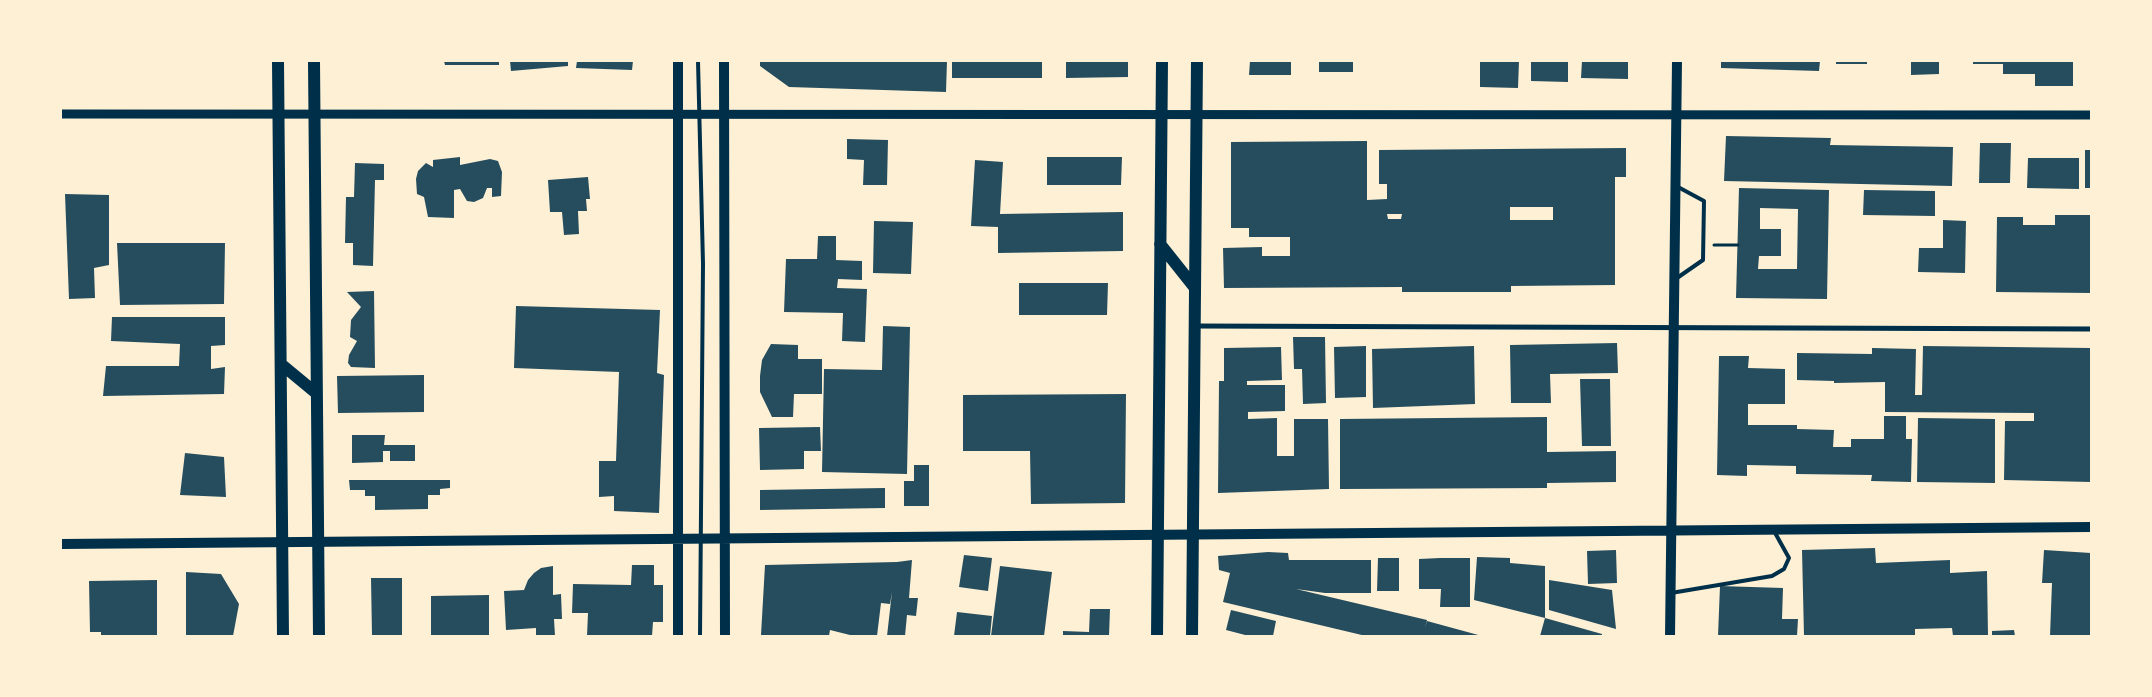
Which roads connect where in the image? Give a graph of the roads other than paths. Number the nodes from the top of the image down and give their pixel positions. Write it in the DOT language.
graph roads {
  1 [pos="278,61"];
  2 [pos="314,61"];
  3 [pos="678,61"];
  4 [pos="698,61"];
  5 [pos="724,61"];
  6 [pos="1162,61"];
  7 [pos="1197,61"];
  8 [pos="1677,61"];
  9 [pos="61,114"];
  10 [pos="279,114"];
  11 [pos="314,114"];
  12 [pos="677,114"];
  13 [pos="698,114"];
  14 [pos="724,114"];
  15 [pos="1161,114"];
  16 [pos="1196,114"];
  17 [pos="1677,115"];
  18 [pos="2091,115"];
  19 [pos="1676,186"];
  20 [pos="1160,244"];
  21 [pos="1674,280"];
  22 [pos="1195,288"];
  23 [pos="1195,326"];
  24 [pos="1674,327"];
  25 [pos="2091,329"];
  26 [pos="281,364"];
  27 [pos="316,393"];
  28 [pos="2091,527"];
  29 [pos="1672,530"];
  30 [pos="1773,530"];
  31 [pos="1193,534"];
  32 [pos="1158,535"];
  33 [pos="679,539"];
  34 [pos="700,539"];
  35 [pos="725,539"];
  36 [pos="282,542"];
  37 [pos="318,542"];
  38 [pos="61,544"];
  39 [pos="1671,593"];
  40 [pos="283,636"];
  41 [pos="318,636"];
  42 [pos="678,636"];
  43 [pos="700,636"];
  44 [pos="724,636"];
  45 [pos="1157,636"];
  46 [pos="1192,636"];
  47 [pos="1670,636"];
  1 -- 10 [label="main road"];
  2 -- 11 [label="main road"];
  3 -- 12 [label="main road"];
  4 -- 13 [label="lane"];
  5 -- 14 [label="main road"];
  6 -- 15 [label="main road"];
  7 -- 16 [label="main road"];
  8 -- 17 [label="main road"];
  9 -- 10 [label="street"];
  10 -- 11 [label="street"];
  10 -- 26 [label="main road"];
  11 -- 12 [label="street"];
  11 -- 27 [label="main road"];
  12 -- 13 [label="street"];
  12 -- 33 [label="main road"];
  13 -- 14 [label="street"];
  13 -- 34 [label="lane"];
  14 -- 15 [label="street"];
  14 -- 35 [label="main road"];
  15 -- 16 [label="street"];
  15 -- 20 [label="main road"];
  16 -- 17 [label="street"];
  16 -- 22 [label="main road"];
  17 -- 18 [label="street"];
  17 -- 19 [label="main road"];
  19 -- 21 [label="main road"];
  19 -- 21 [label="lane"];
  20 -- 22 [label="main road"];
  20 -- 32 [label="main road"];
  21 -- 24 [label="main road"];
  22 -- 23 [label="main road"];
  23 -- 24 [label="street"];
  23 -- 31 [label="main road"];
  24 -- 25 [label="street"];
  24 -- 29 [label="main road"];
  26 -- 27 [label="main road"];
  26 -- 36 [label="main road"];
  27 -- 37 [label="main road"];
  28 -- 30 [label="main road"];
  29 -- 30 [label="main road"];
  29 -- 31 [label="main road"];
  29 -- 39 [label="main road"];
  30 -- 39 [label="lane"];
  31 -- 32 [label="main road"];
  31 -- 46 [label="main road"];
  32 -- 35 [label="main road"];
  32 -- 45 [label="main road"];
  33 -- 34 [label="main road"];
  33 -- 37 [label="main road"];
  33 -- 42 [label="main road"];
  34 -- 35 [label="main road"];
  34 -- 43 [label="lane"];
  35 -- 44 [label="main road"];
  36 -- 37 [label="main road"];
  36 -- 38 [label="main road"];
  36 -- 40 [label="main road"];
  37 -- 41 [label="main road"];
  39 -- 47 [label="main road"];
}
